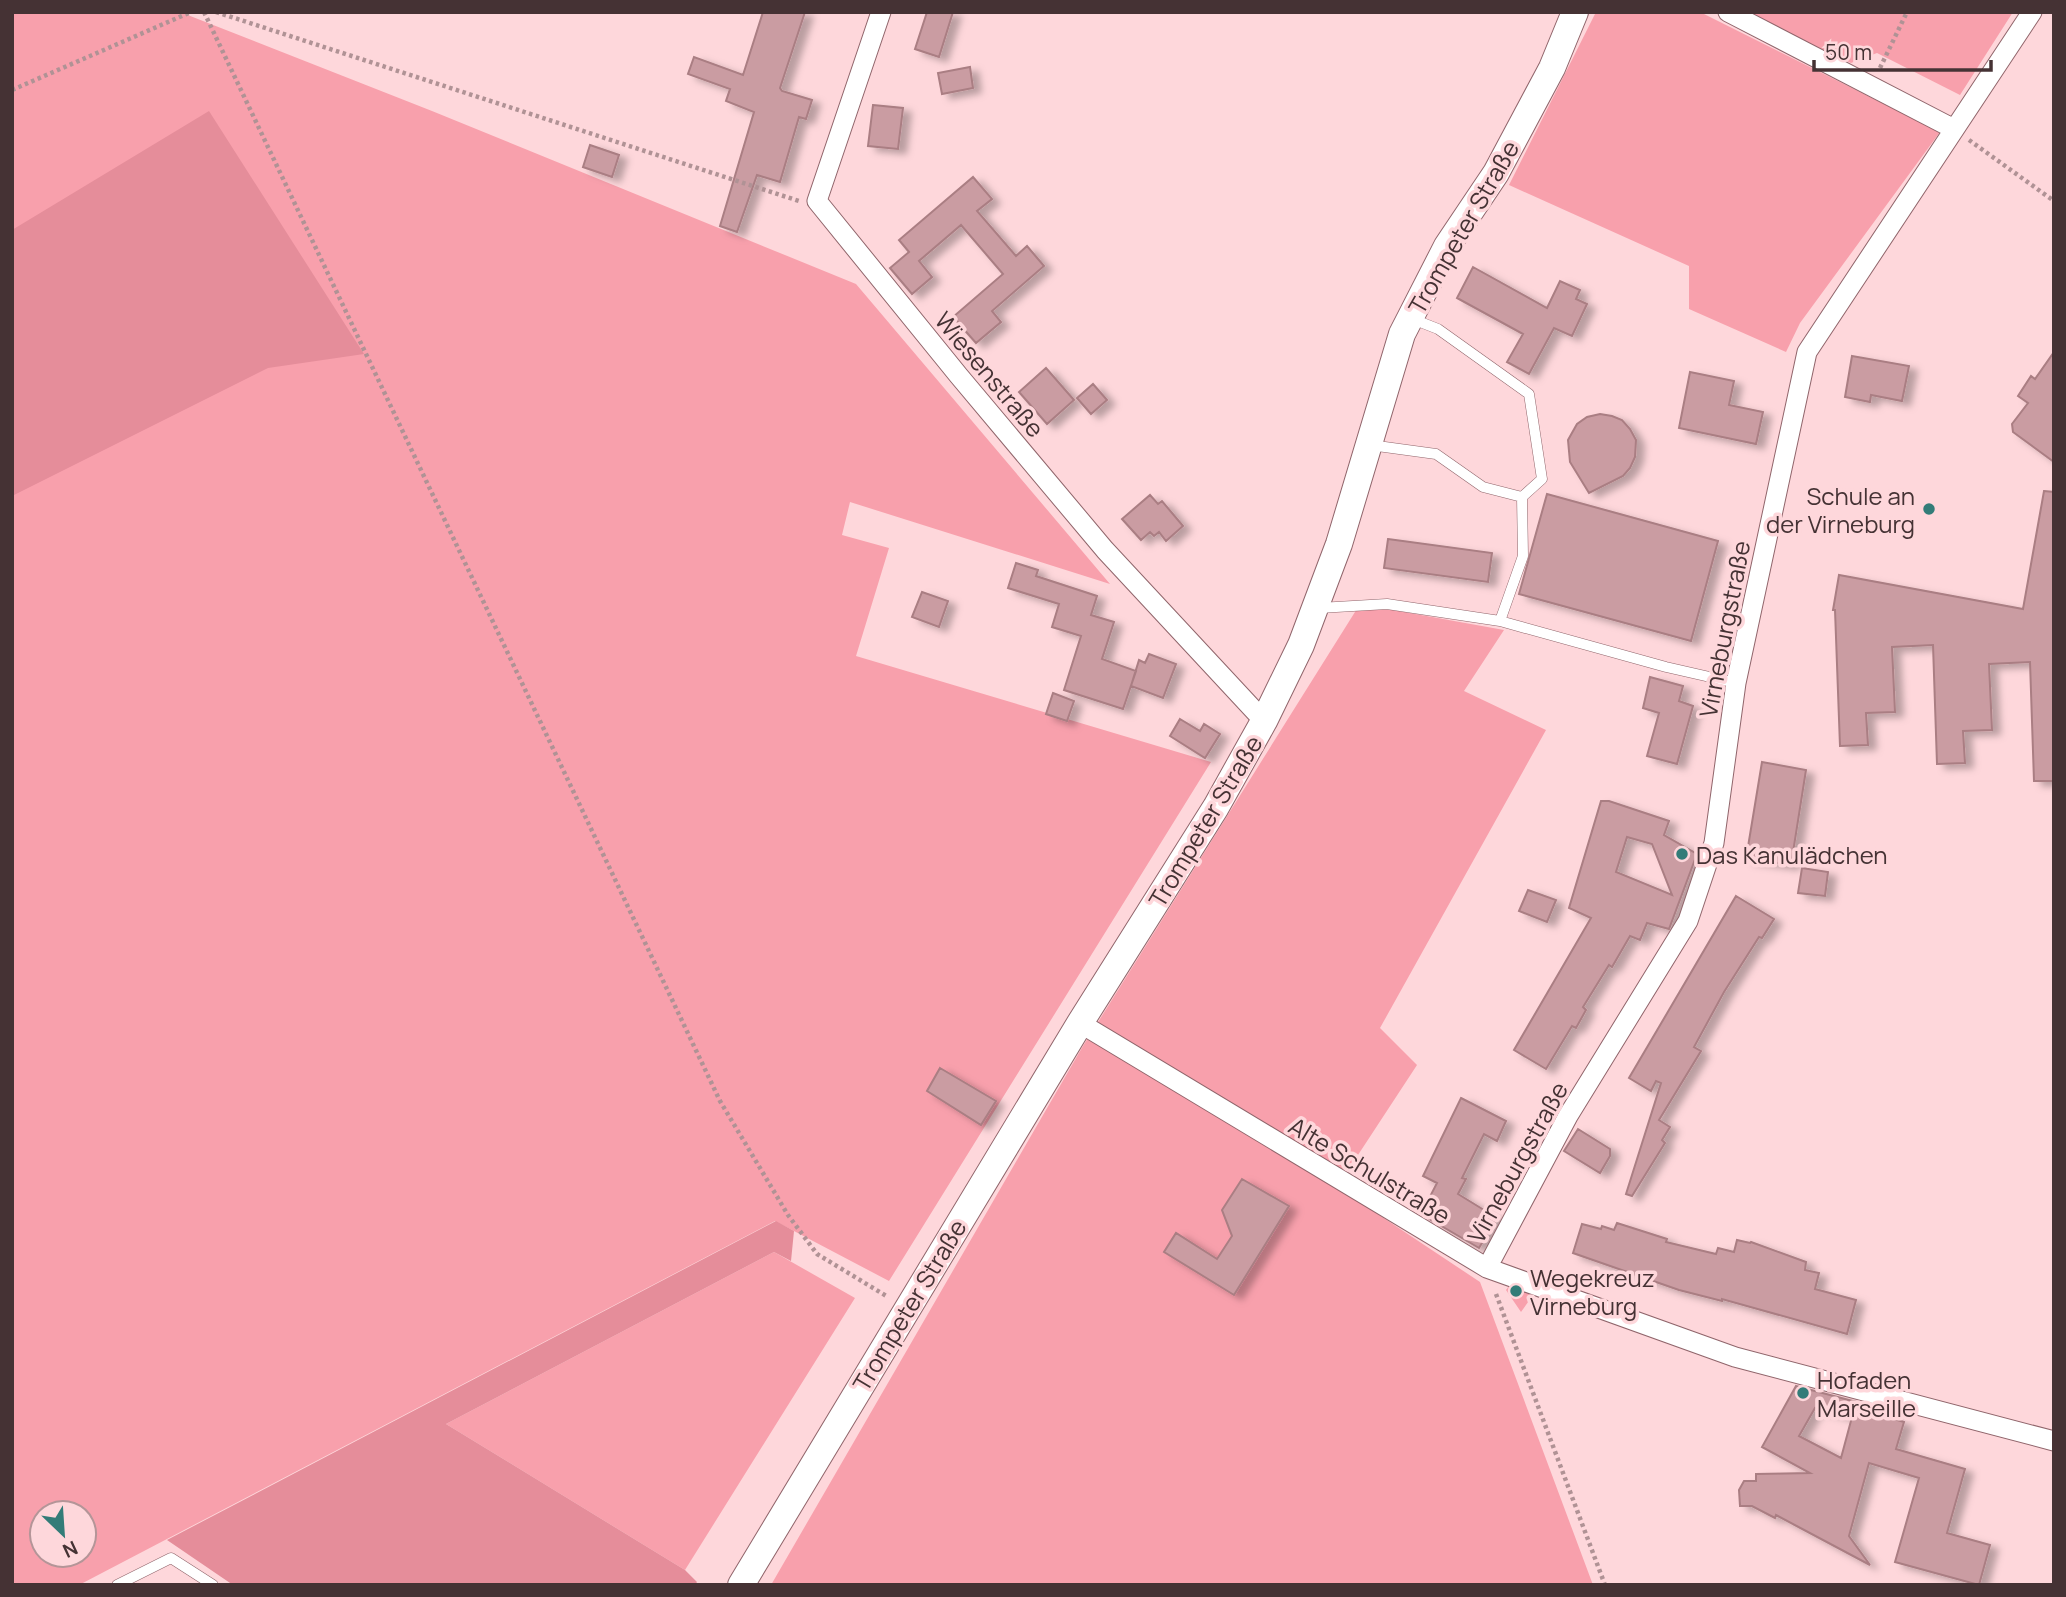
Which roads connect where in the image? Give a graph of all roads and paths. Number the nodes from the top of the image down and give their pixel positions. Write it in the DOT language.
graph roads {
  1 [pos="191,12"];
  2 [pos="204,12"];
  3 [pos="216,12"];
  4 [pos="881,12"];
  5 [pos="1575,12"];
  6 [pos="1728,12"];
  7 [pos="1907,12"];
  8 [pos="2032,12"];
  9 [pos="1872,86"];
  10 [pos="12,90"];
  11 [pos="1954,130"];
  12 [pos="817,201"];
  13 [pos="2054,201"];
  14 [pos="1410,318"];
  15 [pos="1368,445"];
  16 [pos="1522,497"];
  17 [pos="1315,608"];
  18 [pos="1500,621"];
  19 [pos="1736,683"];
  20 [pos="1264,721"];
  21 [pos="1080,1023"];
  22 [pos="1487,1268"];
  23 [pos="888,1297"];
  24 [pos="2054,1441"];
  25 [pos="117,1585"];
  26 [pos="213,1585"];
  27 [pos="741,1585"];
  28 [pos="1605,1585"];
  1 -- 10 [label="path"];
  2 -- 23 [label="path"];
  3 -- 12 [label="path"];
  4 -- 12 [label="street"];
  5 -- 14 [label="main road, Trompeter Straße"];
  6 -- 9 [label="street"];
  7 -- 9 [label="path"];
  8 -- 11 [label="street, Virneburgstraße"];
  9 -- 11 [label="street"];
  11 -- 13 [label="path"];
  11 -- 19 [label="street, Virneburgstraße"];
  12 -- 20 [label="street, Wiesenstraße"];
  14 -- 15 [label="main road, Trompeter Straße"];
  14 -- 16 [label="lane"];
  15 -- 16 [label="lane"];
  15 -- 17 [label="main road, Trompeter Straße"];
  16 -- 18 [label="lane"];
  17 -- 18 [label="lane"];
  17 -- 20 [label="main road, Trompeter Straße"];
  18 -- 19 [label="lane"];
  19 -- 22 [label="street, Virneburgstraße"];
  20 -- 21 [label="main road, Trompeter Straße"];
  21 -- 22 [label="street, Alte Schulstraße"];
  21 -- 27 [label="main road, Trompeter Straße"];
  22 -- 24 [label="street, Alte Schulstraße"];
  22 -- 28 [label="path"];
  25 -- 26 [label="lane"];
}
